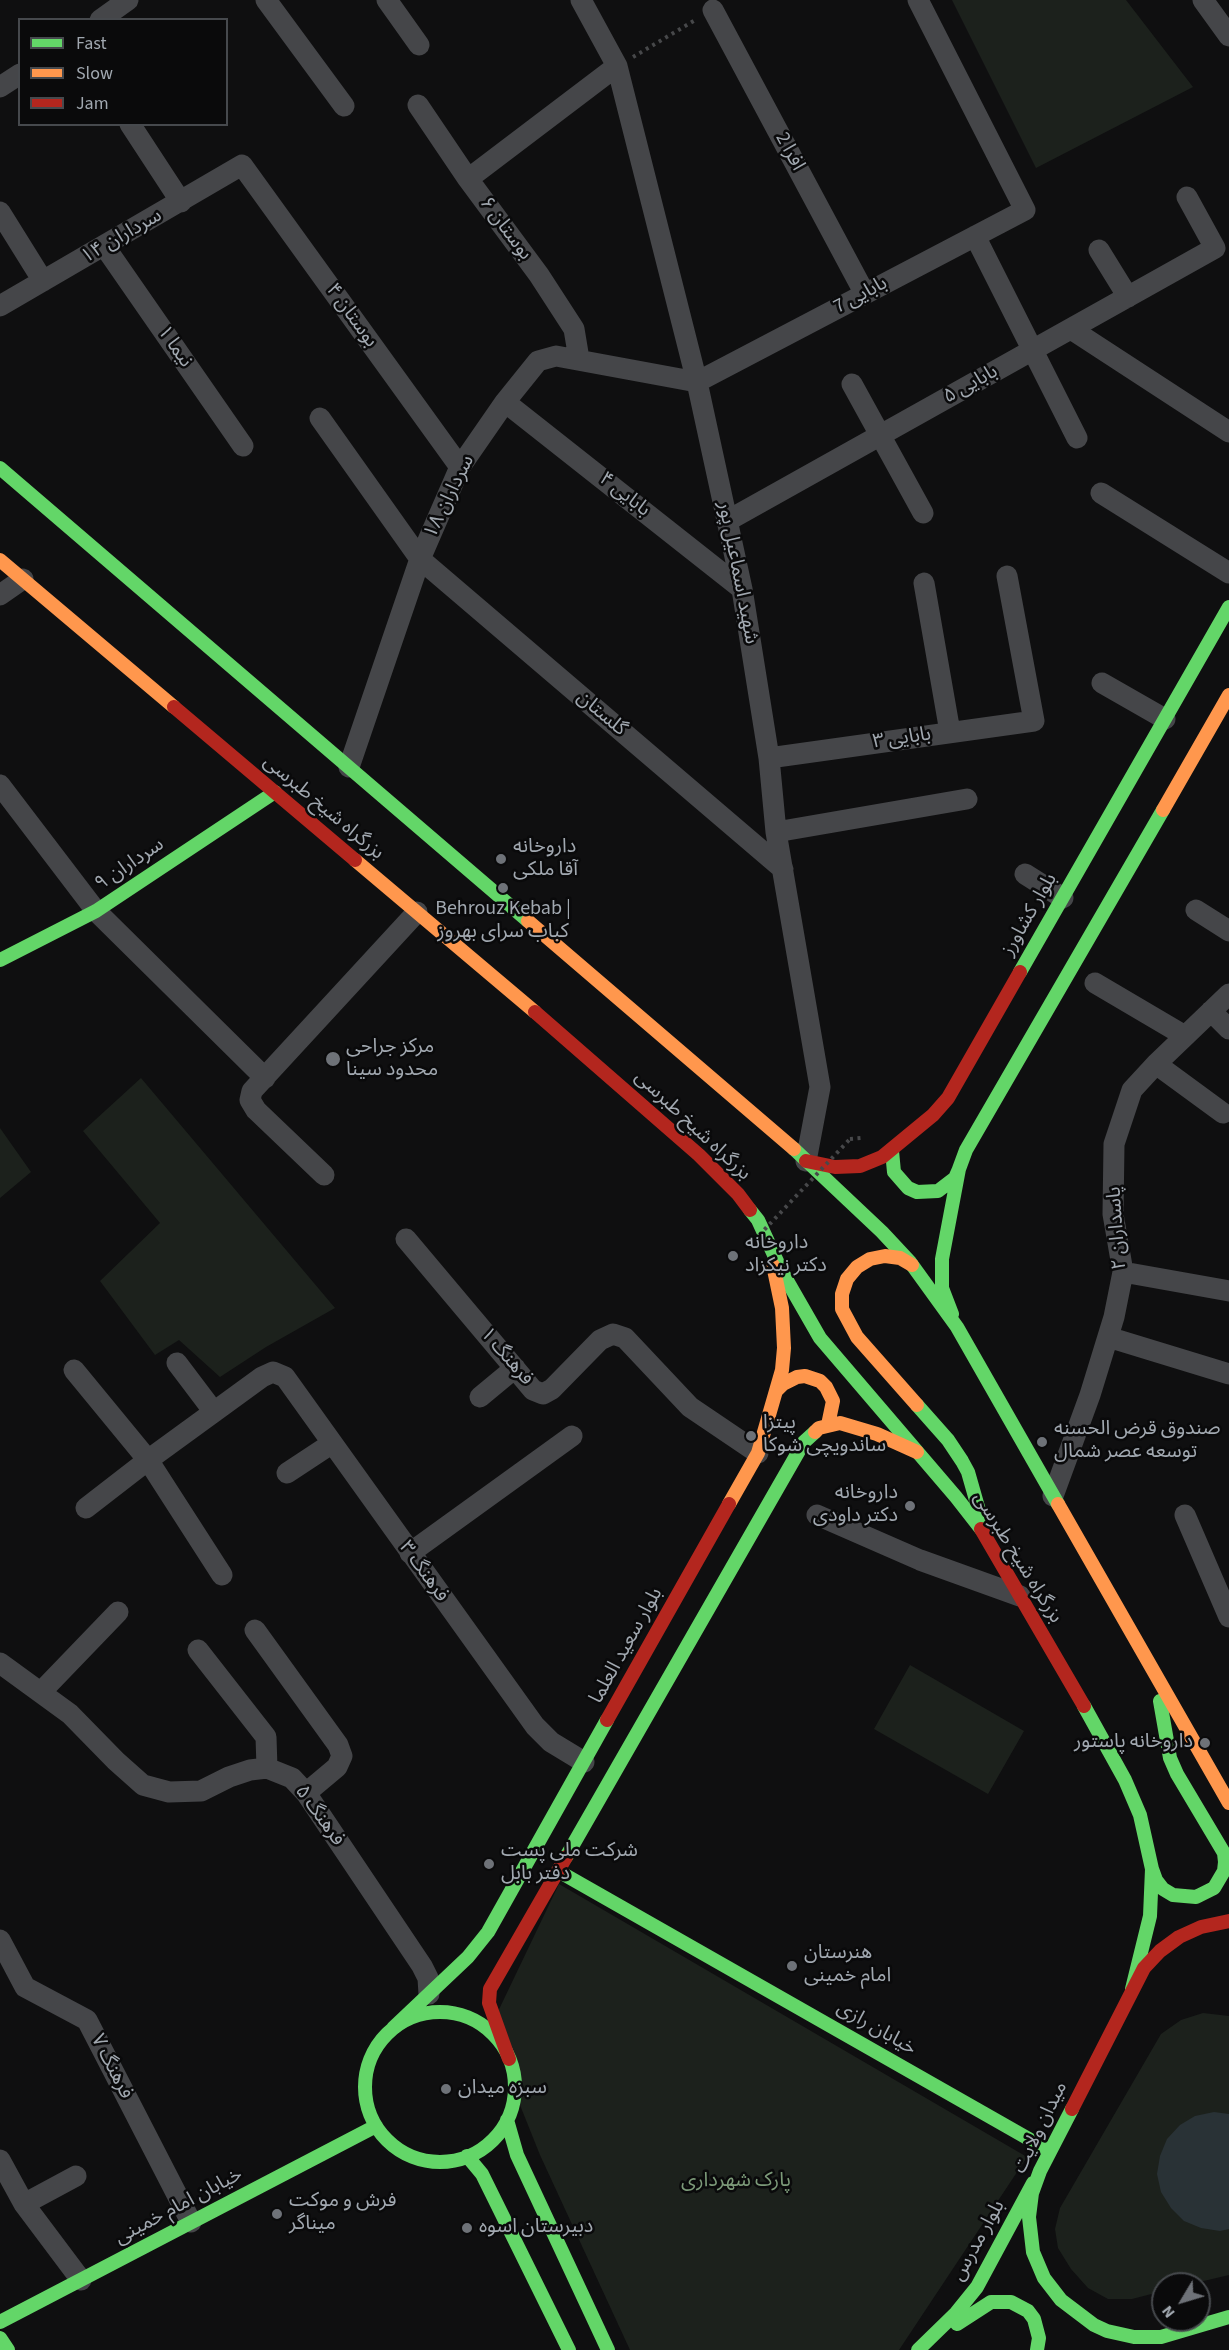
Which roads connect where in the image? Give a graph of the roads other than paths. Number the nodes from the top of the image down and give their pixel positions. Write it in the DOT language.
graph roads {
  1 [pos="266,0"];
  2 [pos="387,0"];
  3 [pos="581,0"];
  4 [pos="918,0"];
  5 [pos="1203,0"];
  6 [pos="125,1"];
  7 [pos="713,10"];
  8 [pos="103,18"];
  9 [pos="1226,28"];
  10 [pos="419,45"];
  11 [pos="617,66"];
  12 [pos="18,75"];
  13 [pos="0,87"];
  14 [pos="418,105"];
  15 [pos="344,106"];
  16 [pos="130,126"];
  17 [pos="242,165"];
  18 [pos="468,179"];
  19 [pos="1188,197"];
  20 [pos="181,202"];
  21 [pos="0,212"];
  22 [pos="975,236"];
  23 [pos="105,247"];
  24 [pos="1099,250"];
  25 [pos="43,281"];
  26 [pos="866,294"];
  27 [pos="1128,297"];
  28 [pos="0,306"];
  29 [pos="1071,329"];
  30 [pos="1032,350"];
  31 [pos="579,359"];
  32 [pos="697,382"];
  33 [pos="852,384"];
  34 [pos="505,402"];
  35 [pos="320,418"];
  36 [pos="1229,432"];
  37 [pos="880,436"];
  38 [pos="1077,438"];
  39 [pos="243,446"];
  40 [pos="460,467"];
  41 [pos="0,468"];
  42 [pos="1101,493"];
  43 [pos="923,513"];
  44 [pos="727,521"];
  45 [pos="420,559"];
  46 [pos="0,560"];
  47 [pos="1229,573"];
  48 [pos="1007,576"];
  49 [pos="23,579"];
  50 [pos="924,583"];
  51 [pos="742,589"];
  52 [pos="0,595"];
  53 [pos="1229,607"];
  54 [pos="1102,682"];
  55 [pos="1229,695"];
  56 [pos="1165,718"];
  57 [pos="950,732"];
  58 [pos="769,758"];
  59 [pos="349,767"];
  60 [pos="0,785"];
  61 [pos="275,792"];
  62 [pos="967,799"];
  63 [pos="776,832"];
  64 [pos="783,869"];
  65 [pos="1024,874"];
  66 [pos="1063,898"];
  67 [pos="1196,910"];
  68 [pos="96,911"];
  69 [pos="417,912"];
  70 [pos="1229,931"];
  71 [pos="0,960"];
  72 [pos="1095,983"];
  73 [pos="1229,993"];
  74 [pos="1211,1011"];
  75 [pos="1229,1029"];
  76 [pos="1185,1036"];
  77 [pos="1156,1064"];
  78 [pos="265,1078"];
  79 [pos="1223,1113"];
  80 [pos="892,1151"];
  81 [pos="806,1161"];
  82 [pos="959,1169"];
  83 [pos="324,1175"];
  84 [pos="406,1239"];
  85 [pos="767,1239"];
  86 [pos="912,1264"];
  87 [pos="1123,1272"];
  88 [pos="1227,1286"];
  89 [pos="957,1327"];
  90 [pos="1108,1337"];
  91 [pos="177,1363"];
  92 [pos="515,1368"];
  93 [pos="74,1370"];
  94 [pos="1229,1374"];
  95 [pos="777,1390"];
  96 [pos="480,1397"];
  97 [pos="214,1412"];
  98 [pos="828,1425"];
  99 [pos="572,1436"];
  100 [pos="331,1444"];
  101 [pos="758,1453"];
  102 [pos="919,1454"];
  103 [pos="148,1460"];
  104 [pos="287,1473"];
  105 [pos="1053,1496"];
  106 [pos="86,1508"];
  107 [pos="817,1515"];
  108 [pos="1185,1515"];
  109 [pos="986,1536"];
  110 [pos="410,1553"];
  111 [pos="222,1575"];
  112 [pos="1020,1596"];
  113 [pos="118,1612"];
  114 [pos="1229,1617"];
  115 [pos="255,1630"];
  116 [pos="198,1650"];
  117 [pos="0,1663"];
  118 [pos="1155,1677"];
  119 [pos="40,1692"];
  120 [pos="584,1762"];
  121 [pos="267,1768"];
  122 [pos="306,1793"];
  123 [pos="1229,1803"];
  124 [pos="1152,1869"];
  125 [pos="558,1870"];
  126 [pos="1229,1922"];
  127 [pos="0,1940"];
  128 [pos="1200,1942"];
  129 [pos="1141,1973"];
  130 [pos="1132,1989"];
  131 [pos="429,1994"];
  132 [pos="393,2028"];
  133 [pos="509,2059"];
  134 [pos="507,2120"];
  135 [pos="376,2126"];
  136 [pos="1050,2151"];
  137 [pos="467,2156"];
  138 [pos="0,2160"];
  139 [pos="1040,2171"];
  140 [pos="76,2176"];
  141 [pos="24,2204"];
  142 [pos="191,2222"];
  143 [pos="81,2280"];
  144 [pos="1,2324"];
  145 [pos="1226,2324"];
  146 [pos="1175,2334"];
  147 [pos="8,2350"];
  148 [pos="569,2350"];
  149 [pos="609,2350"];
  150 [pos="918,2350"];
  151 [pos="1037,2350"];
  152 [pos="1130,2350"];
  1 -- 15 [label="street"];
  2 -- 10 [label="street"];
  3 -- 11 [label="street, شهید اسماعیل پور"];
  4 -- 22 [label="street, بابایی 7"];
  5 -- 9 [label="street"];
  6 -- 8 [label="street"];
  7 -- 26 [label="street, افرا 2"];
  11 -- 18 [label="street"];
  11 -- 32 [label="street, شهید اسماعیل پور"];
  12 -- 13 [label="street"];
  14 -- 18 [label="street, بوستان ۶"];
  16 -- 20 [label="street"];
  17 -- 20 [label="street, سرداران ۱۴"];
  17 -- 40 [label="street, بوستان ۴"];
  18 -- 31 [label="street, بوستان ۶"];
  19 -- 27 [label="street, بابایی ۵"];
  20 -- 23 [label="street, سرداران ۱۴"];
  21 -- 25 [label="street"];
  22 -- 26 [label="street, بابایی 7"];
  22 -- 30 [label="street"];
  23 -- 25 [label="street, سرداران ۱۴"];
  23 -- 39 [label="street, نیما ۱"];
  24 -- 27 [label="street"];
  25 -- 28 [label="street, سرداران ۱۴"];
  26 -- 32 [label="street, بابایی 7"];
  27 -- 29 [label="street, بابایی ۵"];
  29 -- 30 [label="street, بابایی ۵"];
  29 -- 36 [label="street"];
  30 -- 37 [label="street, بابایی ۵"];
  30 -- 38 [label="street"];
  31 -- 32 [label="street, سرداران ۱۸"];
  31 -- 34 [label="street, سرداران ۱۸"];
  32 -- 44 [label="street, شهید اسماعیل پور"];
  33 -- 37 [label="street"];
  34 -- 40 [label="street, سرداران ۱۸"];
  34 -- 51 [label="street, بابایی ۴"];
  35 -- 45 [label="street, گلستان"];
  37 -- 43 [label="street"];
  37 -- 44 [label="street, بابایی ۵"];
  40 -- 45 [label="street, سرداران ۱۸"];
  41 -- 59 [label="main road"];
  42 -- 47 [label="street"];
  44 -- 51 [label="street, شهید اسماعیل پور"];
  45 -- 59 [label="street, سرداران ۱۸"];
  45 -- 64 [label="street, گلستان"];
  46 -- 49 [label="main road, بزرگراه شیخ طبرسی"];
  48 -- 57 [label="street, بابایی ۳"];
  49 -- 52 [label="street"];
  49 -- 61 [label="main road, بزرگراه شیخ طبرسی"];
  50 -- 57 [label="street"];
  51 -- 58 [label="street, شهید اسماعیل پور"];
  53 -- 56 [label="main road, بلوار کشاورز"];
  54 -- 56 [label="street"];
  55 -- 82 [label="main road"];
  56 -- 66 [label="main road, بلوار کشاورز"];
  57 -- 58 [label="street, بابایی ۳"];
  58 -- 63 [label="street, شهید اسماعیل پور"];
  59 -- 81 [label="main road"];
  60 -- 68 [label="street"];
  61 -- 68 [label="main road, سرداران ۹"];
  61 -- 69 [label="main road, بزرگراه شیخ طبرسی"];
  62 -- 63 [label="street"];
  63 -- 64 [label="street, شهید اسماعیل پور"];
  64 -- 81 [label="street, شهید اسماعیل پور"];
  65 -- 66 [label="street"];
  66 -- 80 [label="main road, بلوار کشاورز"];
  67 -- 70 [label="street"];
  68 -- 71 [label="main road, سرداران ۹"];
  68 -- 78 [label="street"];
  69 -- 78 [label="street"];
  69 -- 85 [label="main road, بزرگراه شیخ طبرسی"];
  72 -- 76 [label="street"];
  73 -- 74 [label="street, پاسداران ۲"];
  74 -- 75 [label="street"];
  74 -- 76 [label="street, پاسداران ۲"];
  76 -- 77 [label="street, پاسداران ۲"];
  77 -- 79 [label="street"];
  77 -- 87 [label="street, پاسداران ۲"];
  78 -- 83 [label="street"];
  80 -- 81 [label="main road, بلوار کشاورز"];
  80 -- 82 [label="main road"];
  81 -- 86 [label="main road"];
  82 -- 89 [label="main road"];
  84 -- 92 [label="street, فرهنگ ۱"];
  85 -- 95 [label="main road, بلوار سعید العلما"];
  85 -- 102 [label="main road, بزرگراه شیخ طبرسی"];
  86 -- 89 [label="main road"];
  86 -- 109 [label="main road"];
  87 -- 88 [label="street"];
  87 -- 90 [label="street, پاسداران ۲"];
  89 -- 105 [label="main road"];
  90 -- 94 [label="street"];
  90 -- 105 [label="street, پاسداران ۲"];
  91 -- 97 [label="street"];
  92 -- 96 [label="street"];
  92 -- 101 [label="street, فرهنگ ۱"];
  93 -- 103 [label="street"];
  95 -- 98 [label="main road"];
  95 -- 101 [label="main road, بلوار سعید العلما"];
  97 -- 100 [label="street, فرهنگ ۳"];
  97 -- 103 [label="street"];
  98 -- 102 [label="main road"];
  98 -- 125 [label="main road"];
  99 -- 110 [label="street"];
  100 -- 104 [label="street"];
  100 -- 110 [label="street, فرهنگ ۳"];
  101 -- 120 [label="main road, بلوار سعید العلما"];
  102 -- 109 [label="main road, بزرگراه شیخ طبرسی"];
  103 -- 106 [label="street"];
  103 -- 111 [label="street"];
  105 -- 118 [label="main road"];
  107 -- 112 [label="street"];
  108 -- 114 [label="street"];
  109 -- 112 [label="main road, بزرگراه شیخ طبرسی"];
  110 -- 120 [label="street, فرهنگ ۳"];
  112 -- 124 [label="main road, بزرگراه شیخ طبرسی"];
  113 -- 119 [label="street"];
  115 -- 122 [label="street"];
  116 -- 121 [label="street"];
  117 -- 119 [label="street"];
  118 -- 123 [label="main road"];
  118 -- 124 [label="main road"];
  119 -- 121 [label="street"];
  120 -- 131 [label="main road, بلوار سعید العلما"];
  121 -- 122 [label="street, فرهنگ ۵"];
  122 -- 131 [label="street, فرهنگ ۵"];
  124 -- 130 [label="main road, بزرگراه شیخ طبرسی"];
  125 -- 133 [label="main road"];
  125 -- 136 [label="main road, خیابان رازی"];
  126 -- 129 [label="main road, میدان ولایت"];
  127 -- 142 [label="street, فرهنگ ۷"];
  128 -- 129 [label="main road"];
  129 -- 130 [label="main road, میدان ولایت"];
  130 -- 136 [label="main road, میدان ولایت"];
  131 -- 132 [label="main road, بلوار سعید العلما"];
  132 -- 133 [label="main road"];
  132 -- 135 [label="main road"];
  133 -- 134 [label="main road"];
  134 -- 137 [label="main road"];
  134 -- 149 [label="main road"];
  135 -- 137 [label="main road"];
  135 -- 142 [label="main road, خیابان امام خمینی"];
  136 -- 139 [label="main road, میدان ولایت"];
  137 -- 148 [label="main road"];
  138 -- 141 [label="street"];
  139 -- 146 [label="main road, میدان ولایت"];
  139 -- 150 [label="main road, بلوار مدرس"];
  140 -- 141 [label="street"];
  141 -- 143 [label="street"];
  142 -- 143 [label="main road, خیابان امام خمینی"];
  143 -- 144 [label="main road, خیابان امام خمینی"];
  144 -- 147 [label="main road"];
  145 -- 146 [label="main road, میدان ولایت"];
  146 -- 152 [label="main road"];
  150 -- 151 [label="main road"];
}
